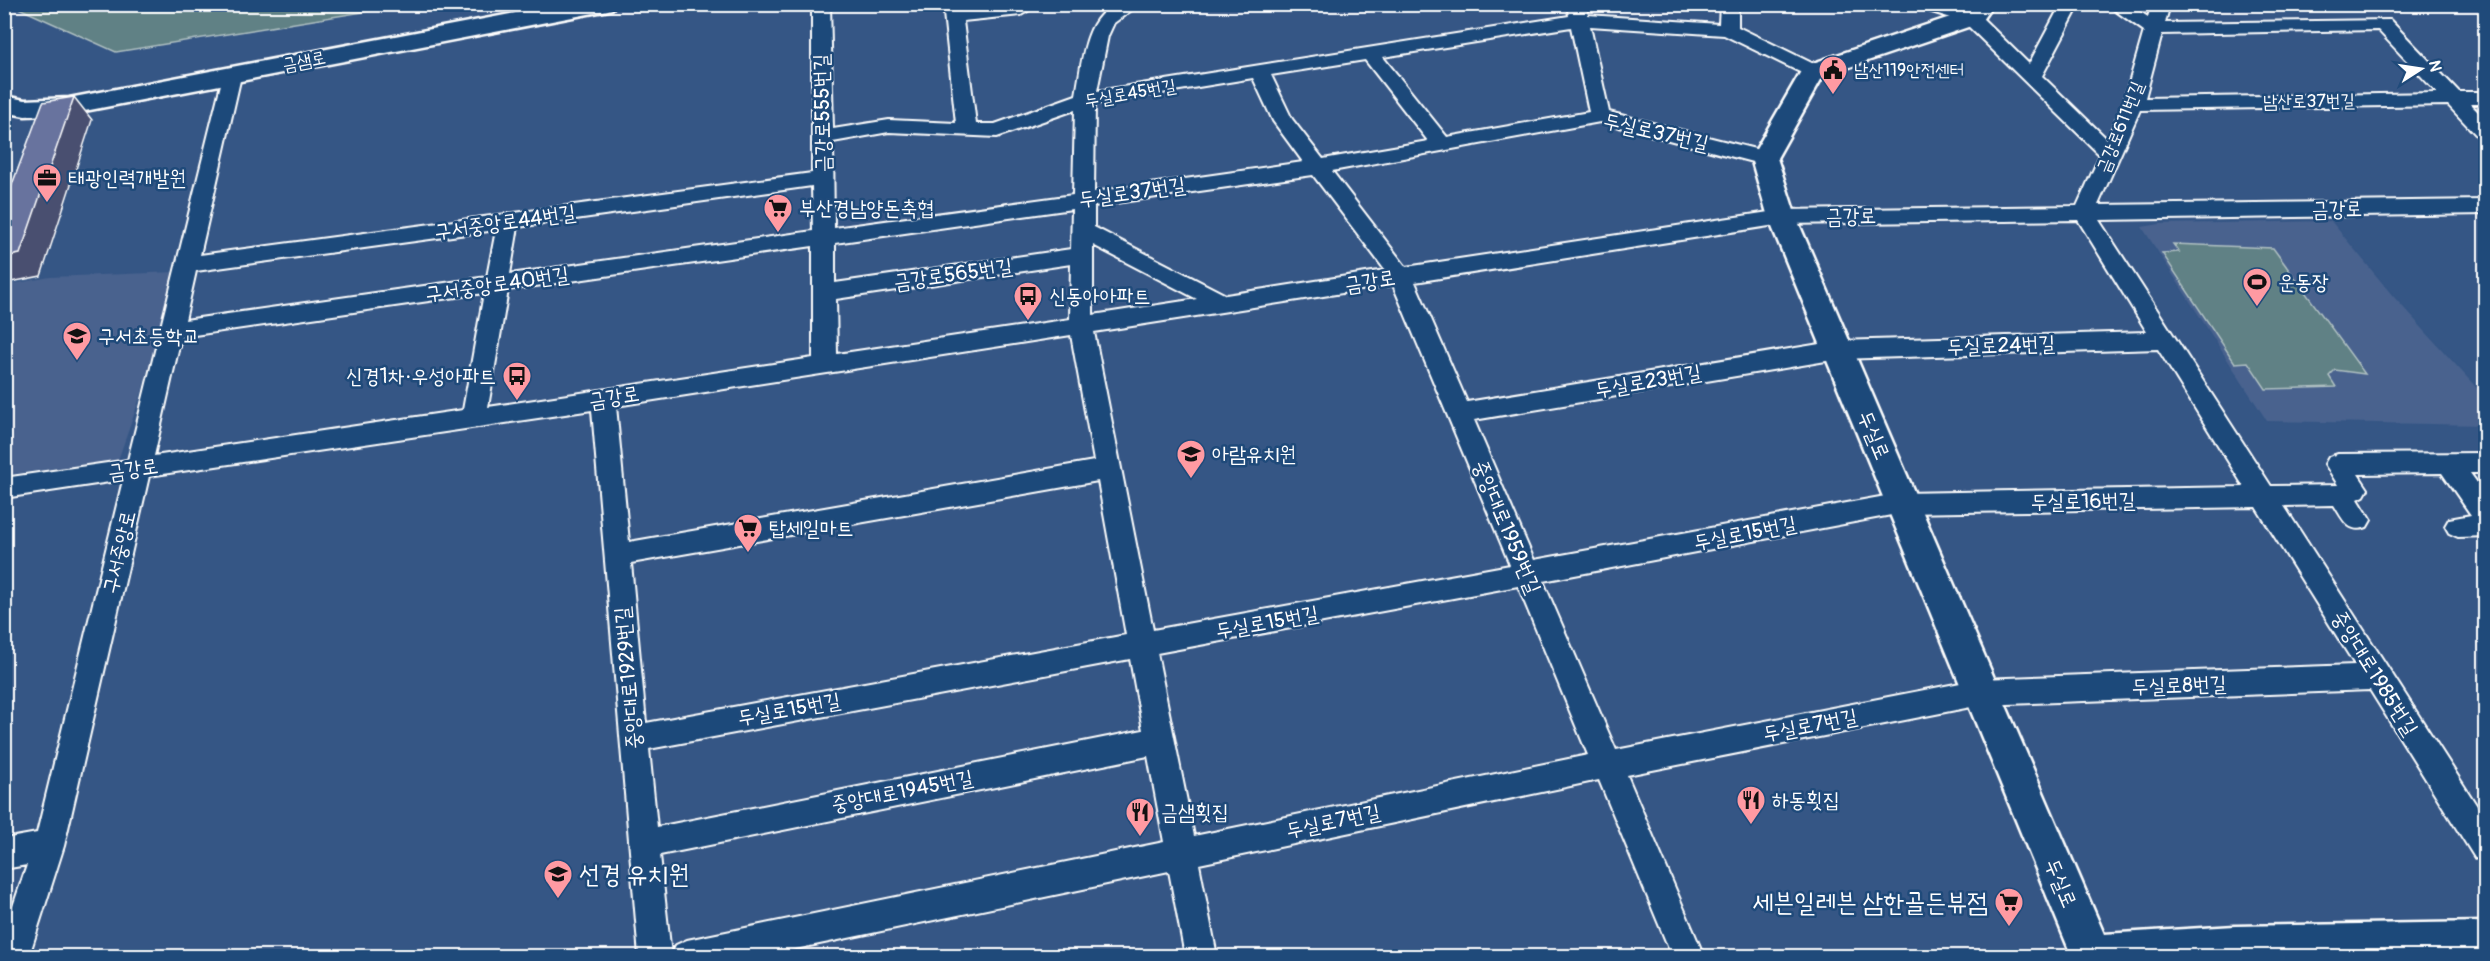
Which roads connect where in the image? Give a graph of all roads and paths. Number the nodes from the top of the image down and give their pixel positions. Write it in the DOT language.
graph roads {
  1 [pos="604,4"];
  2 [pos="821,4"];
  3 [pos="1030,4"];
  4 [pos="1131,4"];
  5 [pos="1729,4"];
  6 [pos="1926,4"];
  7 [pos="2071,4"];
  8 [pos="2115,4"];
  9 [pos="2161,4"];
  10 [pos="953,10"];
  11 [pos="1976,11"];
  12 [pos="1578,12"];
  13 [pos="2153,29"];
  14 [pos="1728,30"];
  15 [pos="1370,54"];
  16 [pos="1813,70"];
  17 [pos="1260,72"];
  18 [pos="231,76"];
  19 [pos="2032,76"];
  20 [pos="2453,98"];
  21 [pos="2486,98"];
  22 [pos="1085,99"];
  23 [pos="4,104"];
  24 [pos="2133,104"];
  25 [pos="1600,116"];
  26 [pos="967,131"];
  27 [pos="2486,133"];
  28 [pos="822,139"];
  29 [pos="1441,143"];
  30 [pos="2111,153"];
  31 [pos="1764,158"];
  32 [pos="1318,167"];
  33 [pos="823,178"];
  34 [pos="1083,198"];
  35 [pos="2486,207"];
  36 [pos="2084,213"];
  37 [pos="1782,217"];
  38 [pos="508,222"];
  39 [pos="1082,230"];
  40 [pos="823,237"];
  41 [pos="1082,255"];
  42 [pos="186,265"];
  43 [pos="1401,276"];
  44 [pos="497,285"];
  45 [pos="824,293"];
  46 [pos="1223,303"];
  47 [pos="1081,326"];
  48 [pos="171,330"];
  49 [pos="2165,340"];
  50 [pos="1838,350"];
  51 [pos="825,365"];
  52 [pos="603,399"];
  53 [pos="1459,413"];
  54 [pos="474,419"];
  55 [pos="2449,463"];
  56 [pos="2486,463"];
  57 [pos="139,468"];
  58 [pos="1108,469"];
  59 [pos="4,488"];
  60 [pos="2341,495"];
  61 [pos="2265,498"];
  62 [pos="1902,503"];
  63 [pos="2486,516"];
  64 [pos="2358,520"];
  65 [pos="2486,525"];
  66 [pos="2458,526"];
  67 [pos="616,555"];
  68 [pos="1527,574"];
  69 [pos="1142,645"];
  70 [pos="2378,677"];
  71 [pos="1981,692"];
  72 [pos="633,738"];
  73 [pos="1160,740"];
  74 [pos="1607,765"];
  75 [pos="644,844"];
  76 [pos="49,846"];
  77 [pos="2486,848"];
  78 [pos="1182,853"];
  79 [pos="4,854"];
  80 [pos="2486,943"];
  81 [pos="2091,956"];
  82 [pos="13,957"];
  83 [pos="655,957"];
  84 [pos="687,957"];
  85 [pos="1201,957"];
  86 [pos="1688,957"];
  1 -- 18 [label="main road, 금샘로"];
  2 -- 28 [label="street, 금강로555번길"];
  3 -- 10 [label="street"];
  4 -- 22 [label="street"];
  5 -- 14 [label="street"];
  6 -- 11 [label="street"];
  7 -- 19 [label="street"];
  8 -- 13 [label="street"];
  9 -- 13 [label="street, 금강로611번길"];
  10 -- 26 [label="street"];
  11 -- 16 [label="main road"];
  11 -- 19 [label="street"];
  12 -- 14 [label="street, 두실로45번길"];
  12 -- 15 [label="street, 두실로45번길"];
  12 -- 25 [label="street"];
  13 -- 20 [label="street"];
  13 -- 24 [label="street, 금강로611번길"];
  14 -- 16 [label="street, 두실로45번길"];
  15 -- 17 [label="street, 두실로45번길"];
  15 -- 29 [label="street"];
  16 -- 31 [label="main road"];
  17 -- 22 [label="street, 두실로45번길"];
  17 -- 32 [label="street, 중앙대로1959번길"];
  18 -- 23 [label="main road, 금샘로"];
  18 -- 42 [label="street, 구서중앙로"];
  19 -- 30 [label="street"];
  20 -- 21 [label="street, 남산로37번길"];
  20 -- 24 [label="street, 남산로37번길"];
  20 -- 27 [label="street"];
  22 -- 26 [label="street, 두실로45번길"];
  22 -- 34 [label="street"];
  24 -- 30 [label="street, 금강로611번길"];
  25 -- 29 [label="street, 두실로37번길"];
  25 -- 31 [label="street, 두실로37번길"];
  26 -- 28 [label="street, 두실로45번길"];
  28 -- 33 [label="street, 금강로555번길"];
  29 -- 32 [label="street, 두실로37번길"];
  30 -- 36 [label="street, 금강로611번길"];
  31 -- 37 [label="main road, 두실로"];
  32 -- 34 [label="street, 두실로37번길"];
  32 -- 43 [label="street, 중앙대로1959번길"];
  33 -- 38 [label="street, 구서중앙로44번길"];
  33 -- 40 [label="street, 금강로555번길"];
  34 -- 39 [label="street"];
  34 -- 40 [label="street, 두실로37번길"];
  35 -- 36 [label="street, 금강로"];
  36 -- 37 [label="street, 금강로"];
  36 -- 49 [label="street, 중앙대로1985번길"];
  37 -- 43 [label="street, 금강로"];
  37 -- 50 [label="main road, 두실로"];
  38 -- 42 [label="street, 구서중앙로44번길"];
  38 -- 44 [label="street"];
  39 -- 41 [label="street"];
  39 -- 46 [label="street"];
  40 -- 44 [label="street, 구서중앙로40번길"];
  40 -- 45 [label="street, 금강로555번길"];
  41 -- 45 [label="street, 금강로565번길"];
  41 -- 47 [label="street"];
  42 -- 48 [label="street, 구서중앙로"];
  43 -- 46 [label="street, 금강로"];
  43 -- 53 [label="street, 중앙대로1959번길"];
  44 -- 48 [label="street, 구서중앙로40번길"];
  44 -- 54 [label="street"];
  45 -- 51 [label="street, 금강로555번길"];
  46 -- 47 [label="street, 금강로"];
  47 -- 51 [label="street, 금강로"];
  47 -- 58 [label="street"];
  48 -- 57 [label="street, 구서중앙로"];
  49 -- 50 [label="street, 두실로24번길"];
  49 -- 61 [label="street, 중앙대로1985번길"];
  50 -- 53 [label="street, 두실로23번길"];
  50 -- 62 [label="main road, 두실로"];
  51 -- 52 [label="street, 금강로"];
  52 -- 54 [label="street, 금강로"];
  52 -- 67 [label="street, 중앙대로1929번길"];
  53 -- 68 [label="street, 중앙대로1959번길"];
  54 -- 57 [label="street, 금강로"];
  55 -- 56 [label="street"];
  55 -- 60 [label="street"];
  55 -- 63 [label="street"];
  57 -- 59 [label="street, 금강로"];
  57 -- 76 [label="street, 구서중앙로"];
  58 -- 67 [label="street"];
  58 -- 69 [label="street"];
  60 -- 61 [label="street"];
  60 -- 64 [label="street"];
  61 -- 62 [label="street, 두실로16번길"];
  61 -- 70 [label="street, 중앙대로1985번길"];
  62 -- 68 [label="street, 두실로15번길"];
  62 -- 71 [label="main road, 두실로"];
  65 -- 66 [label="street"];
  67 -- 72 [label="street, 중앙대로1929번길"];
  68 -- 69 [label="street, 두실로15번길"];
  68 -- 74 [label="street, 중앙대로1959번길"];
  69 -- 72 [label="street, 두실로15번길"];
  69 -- 73 [label="street"];
  70 -- 71 [label="street, 두실로8번길"];
  70 -- 77 [label="street, 중앙대로1985번길"];
  71 -- 74 [label="street, 두실로7번길"];
  71 -- 81 [label="main road, 두실로"];
  72 -- 75 [label="street, 중앙대로1929번길"];
  73 -- 75 [label="street, 중앙대로1945번길"];
  73 -- 78 [label="street"];
  74 -- 78 [label="street, 두실로7번길"];
  74 -- 86 [label="street, 중앙대로1959번길"];
  75 -- 83 [label="street, 중앙대로1929번길"];
  76 -- 79 [label="street"];
  76 -- 82 [label="street, 구서중앙로"];
  78 -- 84 [label="street, 두실로7번길"];
  78 -- 85 [label="street"];
  80 -- 81 [label="main road"];
}
